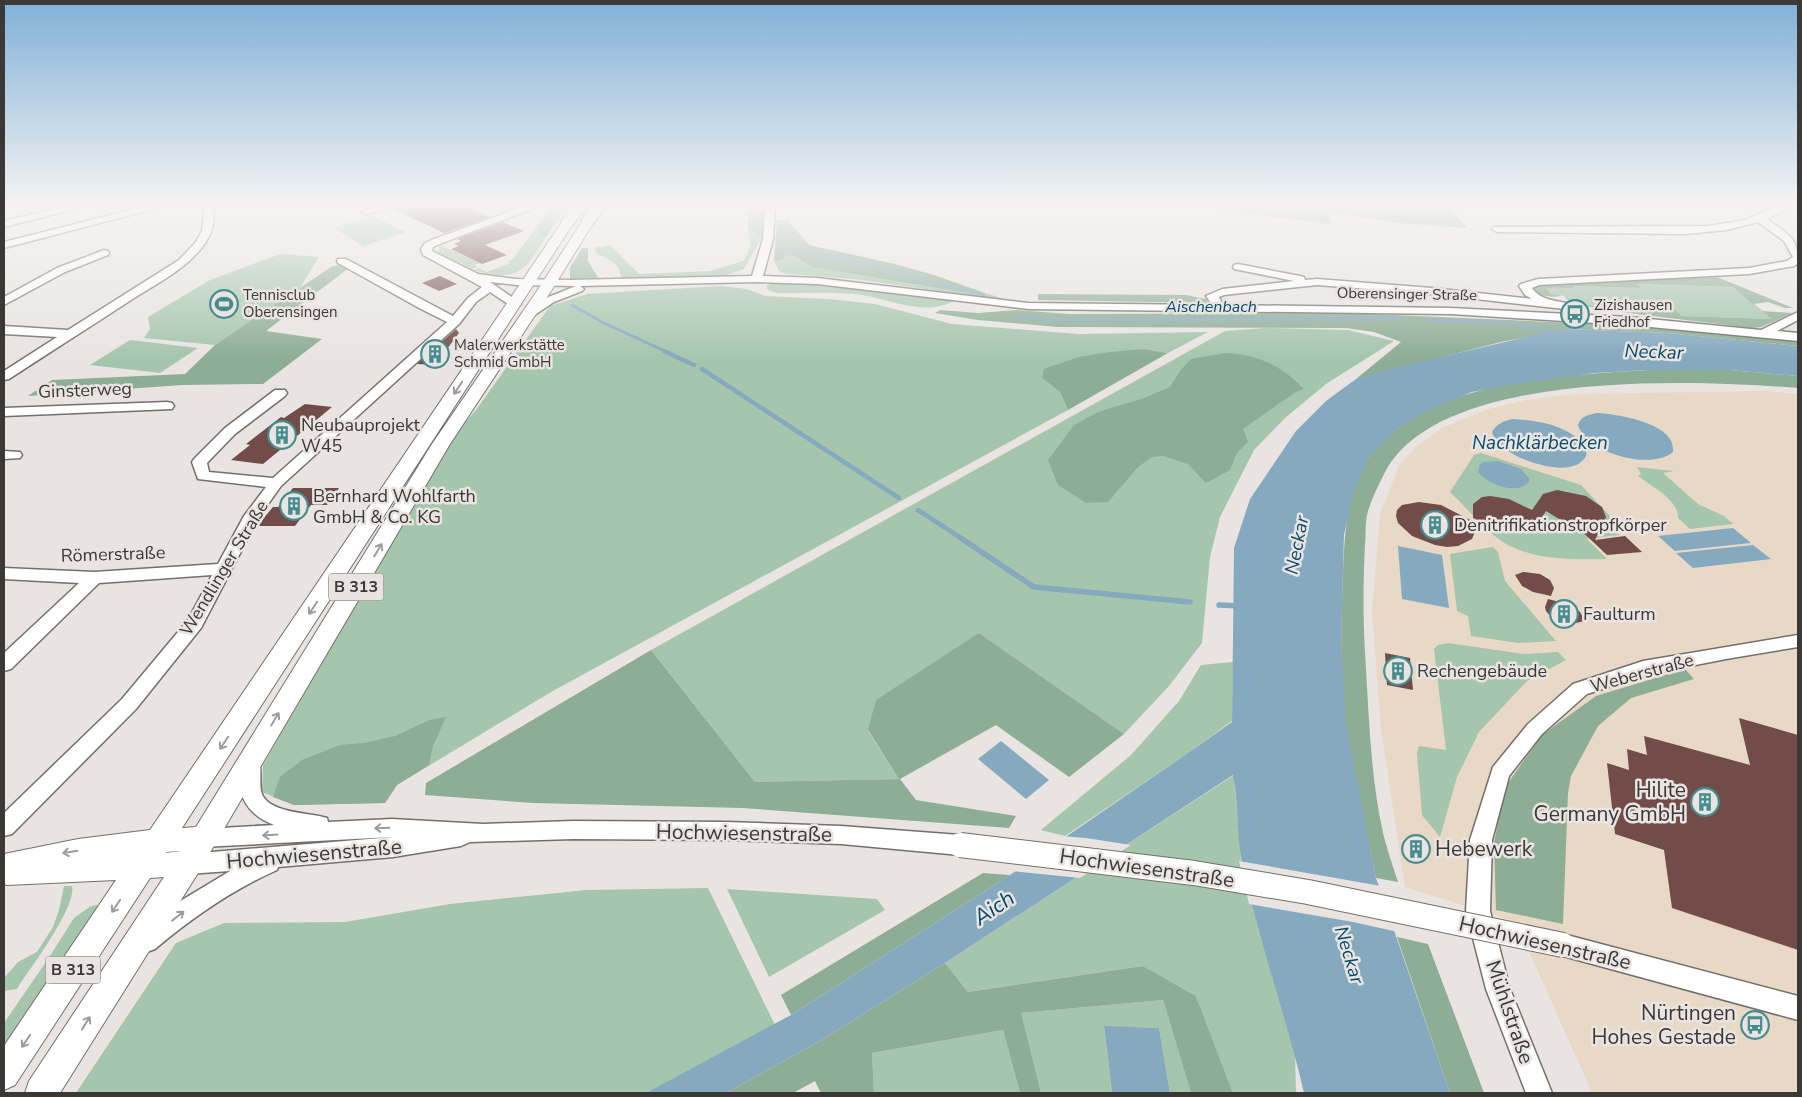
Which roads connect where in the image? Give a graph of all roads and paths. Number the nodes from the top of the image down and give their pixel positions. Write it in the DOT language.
graph roads {
  1 [pos="93,257"];
  2 [pos="188,257"];
  3 [pos="434,257"];
  4 [pos="545,257"];
  5 [pos="565,257"];
  6 [pos="763,257"];
  7 [pos="1798,257"];
  8 [pos="342,262"];
  9 [pos="542,262"];
  10 [pos="1238,267"];
  11 [pos="756,279"];
  12 [pos="656,282"];
  13 [pos="1317,282"];
  14 [pos="491,283"];
  15 [pos="547,286"];
  16 [pos="578,289"];
  17 [pos="524,298"];
  18 [pos="4,302"];
  19 [pos="1549,304"];
  20 [pos="1219,308"];
  21 [pos="1798,316"];
  22 [pos="455,321"];
  23 [pos="1629,321"];
  24 [pos="7,332"];
  25 [pos="72,334"];
  26 [pos="1764,334"];
  27 [pos="1798,336"];
  28 [pos="4,376"];
  29 [pos="280,393"];
  30 [pos="168,406"];
  31 [pos="4,412"];
  32 [pos="276,483"];
  33 [pos="224,570"];
  34 [pos="4,573"];
  35 [pos="94,578"];
  36 [pos="1798,641"];
  37 [pos="4,664"];
  38 [pos="250,761"];
  39 [pos="4,827"];
  40 [pos="353,829"];
  41 [pos="483,833"];
  42 [pos="203,838"];
  43 [pos="161,840"];
  44 [pos="1481,840"];
  45 [pos="282,858"];
  46 [pos="188,864"];
  47 [pos="4,866"];
  48 [pos="144,866"];
  49 [pos="4,873"];
  50 [pos="127,958"];
  51 [pos="1798,1008"];
  52 [pos="4,1074"];
  53 [pos="41,1093"];
  54 [pos="1539,1093"];
  1 -- 18 [label="street"];
  2 -- 25 [label="street"];
  3 -- 14 [label="street"];
  4 -- 9 [label="main road, B 313"];
  5 -- 15 [label="main road, B 313"];
  6 -- 11 [label="street"];
  7 -- 19 [label="street"];
  8 -- 22 [label="street"];
  9 -- 14 [label="street"];
  9 -- 17 [label="main road, B 313"];
  10 -- 13 [label="street"];
  11 -- 12 [label="street, Oberensinger Straße"];
  11 -- 20 [label="street, Oberensinger Straße"];
  12 -- 15 [label="street, Oberensinger Straße"];
  12 -- 16 [label="street, Oberensinger Straße"];
  13 -- 19 [label="street"];
  13 -- 20 [label="street"];
  14 -- 17 [label="street"];
  14 -- 17 [label="street"];
  14 -- 22 [label="street, Wendlinger Straße"];
  15 -- 16 [label="street, Oberensinger Straße"];
  15 -- 17 [label="main road, B 313"];
  15 -- 17 [label="street"];
  16 -- 17 [label="street"];
  38 -- 17 [label="main road, B 313, one-way"];
  17 -- 43 [label="main road, B 313, one-way"];
  19 -- 23 [label="street"];
  20 -- 23 [label="street, Oberensinger Straße"];
  21 -- 26 [label="street"];
  22 -- 32 [label="street, Wendlinger Straße"];
  23 -- 26 [label="street, Oberensinger Straße"];
  24 -- 25 [label="street"];
  25 -- 28 [label="street"];
  26 -- 27 [label="street, Oberensinger Straße"];
  29 -- 32 [label="street"];
  30 -- 31 [label="street, Ginsterweg"];
  32 -- 33 [label="street, Wendlinger Straße"];
  33 -- 35 [label="street, Römerstraße"];
  33 -- 39 [label="street, Wendlinger Straße"];
  34 -- 35 [label="street, Römerstraße"];
  35 -- 37 [label="street"];
  36 -- 44 [label="street, Weberstraße"];
  38 -- 40 [label="street"];
  38 -- 42 [label="main road, B 313"];
  41 -- 40 [label="street, Hochwiesenstraße, one-way"];
  40 -- 42 [label="street, Hochwiesenstraße, one-way"];
  41 -- 45 [label="street, Hochwiesenstraße"];
  41 -- 51 [label="street, Hochwiesenstraße, bridge"];
  42 -- 43 [label="main road"];
  42 -- 46 [label="main road, B 313"];
  43 -- 47 [label="main road, one-way"];
  43 -- 48 [label="main road, B 313"];
  44 -- 54 [label="street, Mühlstraße"];
  45 -- 46 [label="street, Hochwiesenstraße"];
  50 -- 45 [label="street, one-way"];
  46 -- 48 [label="main road, Hochwiesenstraße"];
  46 -- 50 [label="main road, B 313"];
  48 -- 49 [label="main road"];
  48 -- 52 [label="main road, B 313, one-way"];
  53 -- 50 [label="main road, B 313, one-way"];
}
